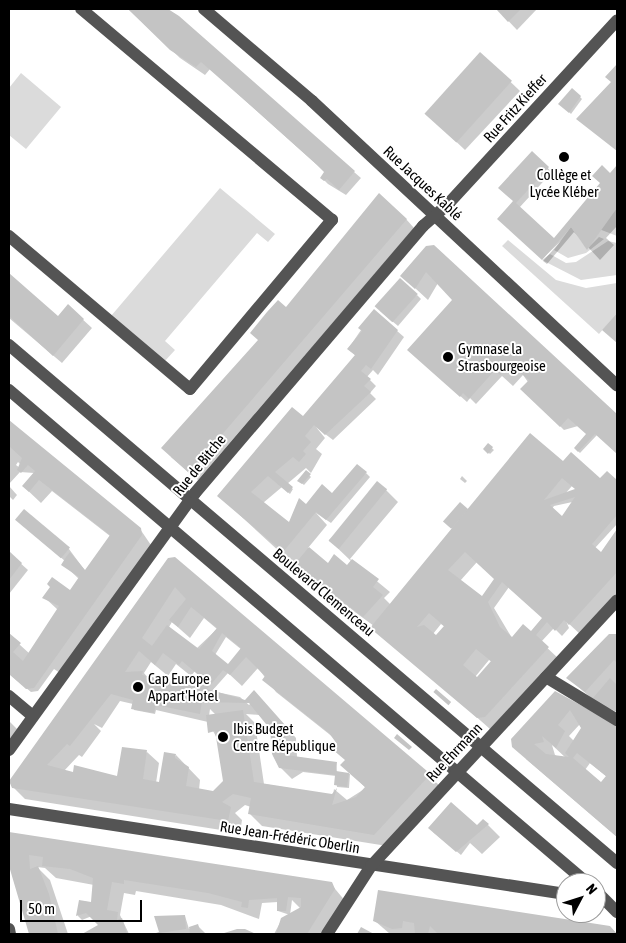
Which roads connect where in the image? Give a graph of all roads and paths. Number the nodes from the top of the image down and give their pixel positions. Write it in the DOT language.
graph roads {
  1 [pos="81,9"];
  2 [pos="204,9"];
  3 [pos="617,20"];
  4 [pos="434,216"];
  5 [pos="9,236"];
  6 [pos="9,345"];
  7 [pos="617,385"];
  8 [pos="9,391"];
  9 [pos="191,500"];
  10 [pos="169,527"];
  11 [pos="614,609"];
  12 [pos="546,677"];
  13 [pos="9,696"];
  14 [pos="32,716"];
  15 [pos="617,720"];
  16 [pos="481,747"];
  17 [pos="9,750"];
  18 [pos="458,772"];
  19 [pos="9,809"];
  20 [pos="617,863"];
  21 [pos="370,866"];
  22 [pos="575,873"];
  23 [pos="556,893"];
  24 [pos="606,900"];
  25 [pos="617,912"];
  26 [pos="9,929"];
  27 [pos="10,934"];
  28 [pos="327,934"];
  1 -- 5 [label="street"];
  2 -- 4 [label="street, Rue Jacques Kablé"];
  3 -- 4 [label="street, Rue Fritz Kieffer"];
  4 -- 7 [label="street, Rue Jacques Kablé"];
  4 -- 9 [label="street, Rue de Bitche"];
  6 -- 9 [label="street, Boulevard Clemenceau"];
  8 -- 10 [label="street"];
  9 -- 10 [label="street, Rue de Bitche"];
  9 -- 16 [label="street, Boulevard Clemenceau"];
  10 -- 14 [label="street, Rue de Bitche"];
  10 -- 18 [label="street"];
  11 -- 12 [label="street, Rue Ehrmann"];
  12 -- 15 [label="street"];
  12 -- 16 [label="street, Rue Ehrmann"];
  13 -- 14 [label="street"];
  14 -- 17 [label="street, Rue de Bitche"];
  16 -- 18 [label="street, Rue Ehrmann"];
  16 -- 20 [label="street, Boulevard Clemenceau"];
  18 -- 21 [label="street, Rue Ehrmann"];
  18 -- 22 [label="street"];
  19 -- 21 [label="street, Rue Jean-Frédéric Oberlin"];
  21 -- 23 [label="street, Rue Jean-Frédéric Oberlin"];
  21 -- 28 [label="street, Rue Ehrmann"];
  24 -- 25 [label="street"];
  26 -- 27 [label="street"];
}
